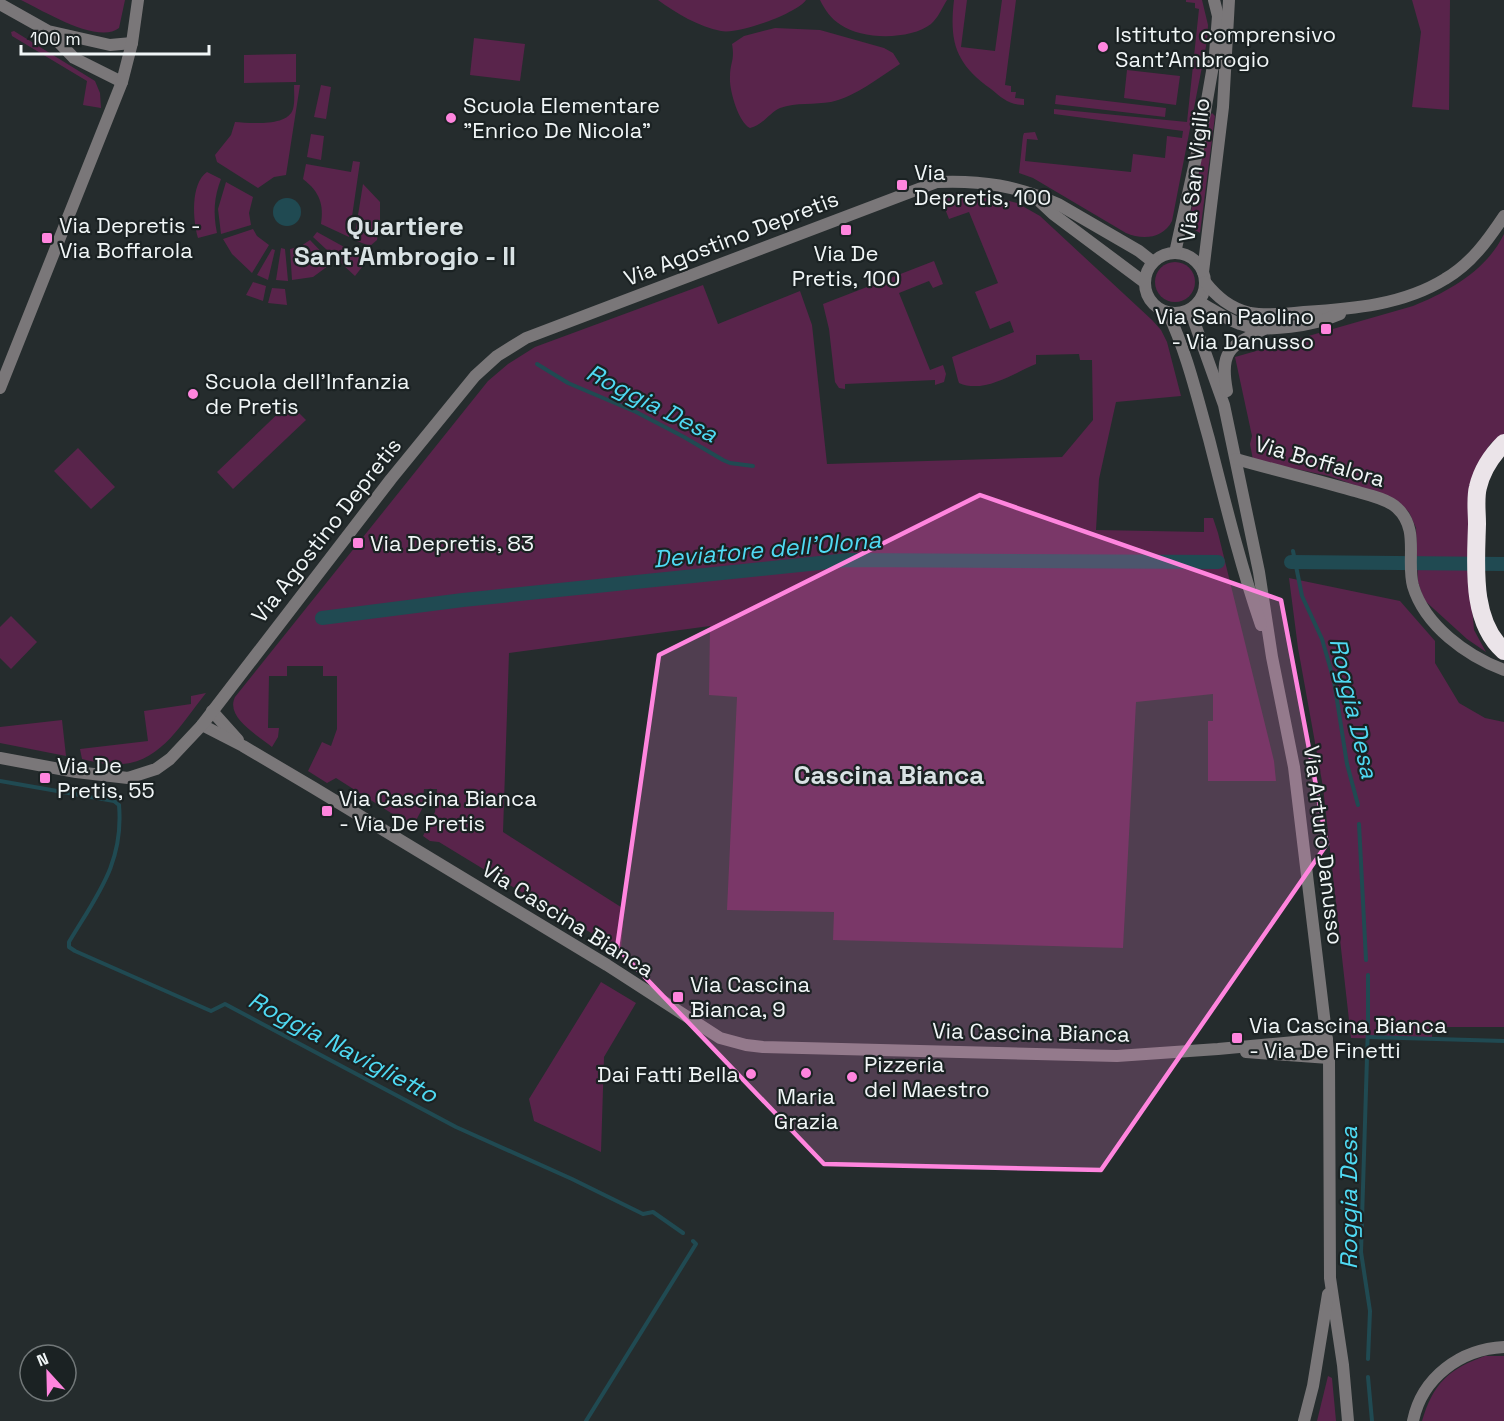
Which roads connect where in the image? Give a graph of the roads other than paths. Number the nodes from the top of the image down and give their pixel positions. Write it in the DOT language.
graph roads {
  1 [pos="138,0"];
  2 [pos="1214,0"];
  3 [pos="1229,0"];
  4 [pos="0,4"];
  5 [pos="48,31"];
  6 [pos="132,43"];
  7 [pos="122,82"];
  8 [pos="1033,195"];
  9 [pos="1504,216"];
  10 [pos="1175,253"];
  11 [pos="1153,262"];
  12 [pos="1204,277"];
  13 [pos="1144,282"];
  14 [pos="1194,306"];
  15 [pos="1358,306"];
  16 [pos="1168,313"];
  17 [pos="1266,328"];
  18 [pos="0,388"];
  19 [pos="1199,401"];
  20 [pos="1224,405"];
  21 [pos="1504,444"];
  22 [pos="1236,459"];
  23 [pos="1504,651"];
  24 [pos="1272,657"];
  25 [pos="1504,670"];
  26 [pos="212,711"];
  27 [pos="202,724"];
  28 [pos="243,746"];
  29 [pos="0,758"];
  30 [pos="1327,1039"];
  31 [pos="1218,1049"];
  32 [pos="1329,1058"];
  33 [pos="1330,1278"];
  34 [pos="1504,1347"];
  35 [pos="1304,1421"];
  36 [pos="1348,1421"];
  37 [pos="1413,1421"];
  1 -- 6 [label="street"];
  2 -- 10 [label="street, Via San Vigilio"];
  3 -- 12 [label="street, Via San Vigilio"];
  4 -- 5 [label="street"];
  5 -- 6 [label="street"];
  5 -- 7 [label="street"];
  6 -- 7 [label="street"];
  7 -- 18 [label="street"];
  8 -- 11 [label="street, Via Agostino Depretis"];
  8 -- 13 [label="street, Via Agostino Depretis"];
  8 -- 26 [label="street, Via Agostino Depretis"];
  9 -- 15 [label="street"];
  10 -- 11 [label="street"];
  10 -- 12 [label="street"];
  11 -- 13 [label="street"];
  12 -- 14 [label="street"];
  12 -- 15 [label="street"];
  13 -- 16 [label="street"];
  14 -- 16 [label="street"];
  14 -- 17 [label="street"];
  14 -- 20 [label="street, Via Arturo Danusso"];
  15 -- 17 [label="street"];
  16 -- 19 [label="street, Via Arturo Danusso"];
  17 -- 20 [label="street"];
  19 -- 20 [label="street"];
  19 -- 24 [label="street, Via Arturo Danusso"];
  20 -- 22 [label="street, Via Arturo Danusso"];
  21 -- 23 [label="highway"];
  22 -- 24 [label="street, Via Arturo Danusso"];
  22 -- 25 [label="street, Via Boffalora"];
  24 -- 30 [label="street, Via Arturo Danusso"];
  26 -- 27 [label="street, Via Agostino Depretis"];
  26 -- 28 [label="street, Via Cascina Bianca"];
  27 -- 28 [label="street, Via Cascina Bianca"];
  27 -- 29 [label="street, Via Agostino Depretis"];
  28 -- 31 [label="street, Via Cascina Bianca"];
  30 -- 31 [label="street, Via Cascina Bianca"];
  30 -- 32 [label="street, Via Arturo Danusso"];
  31 -- 32 [label="street, Via Cascina Bianca"];
  32 -- 33 [label="street, Via Arturo Danusso"];
  33 -- 35 [label="street"];
  33 -- 36 [label="street"];
  34 -- 37 [label="street"];
}
